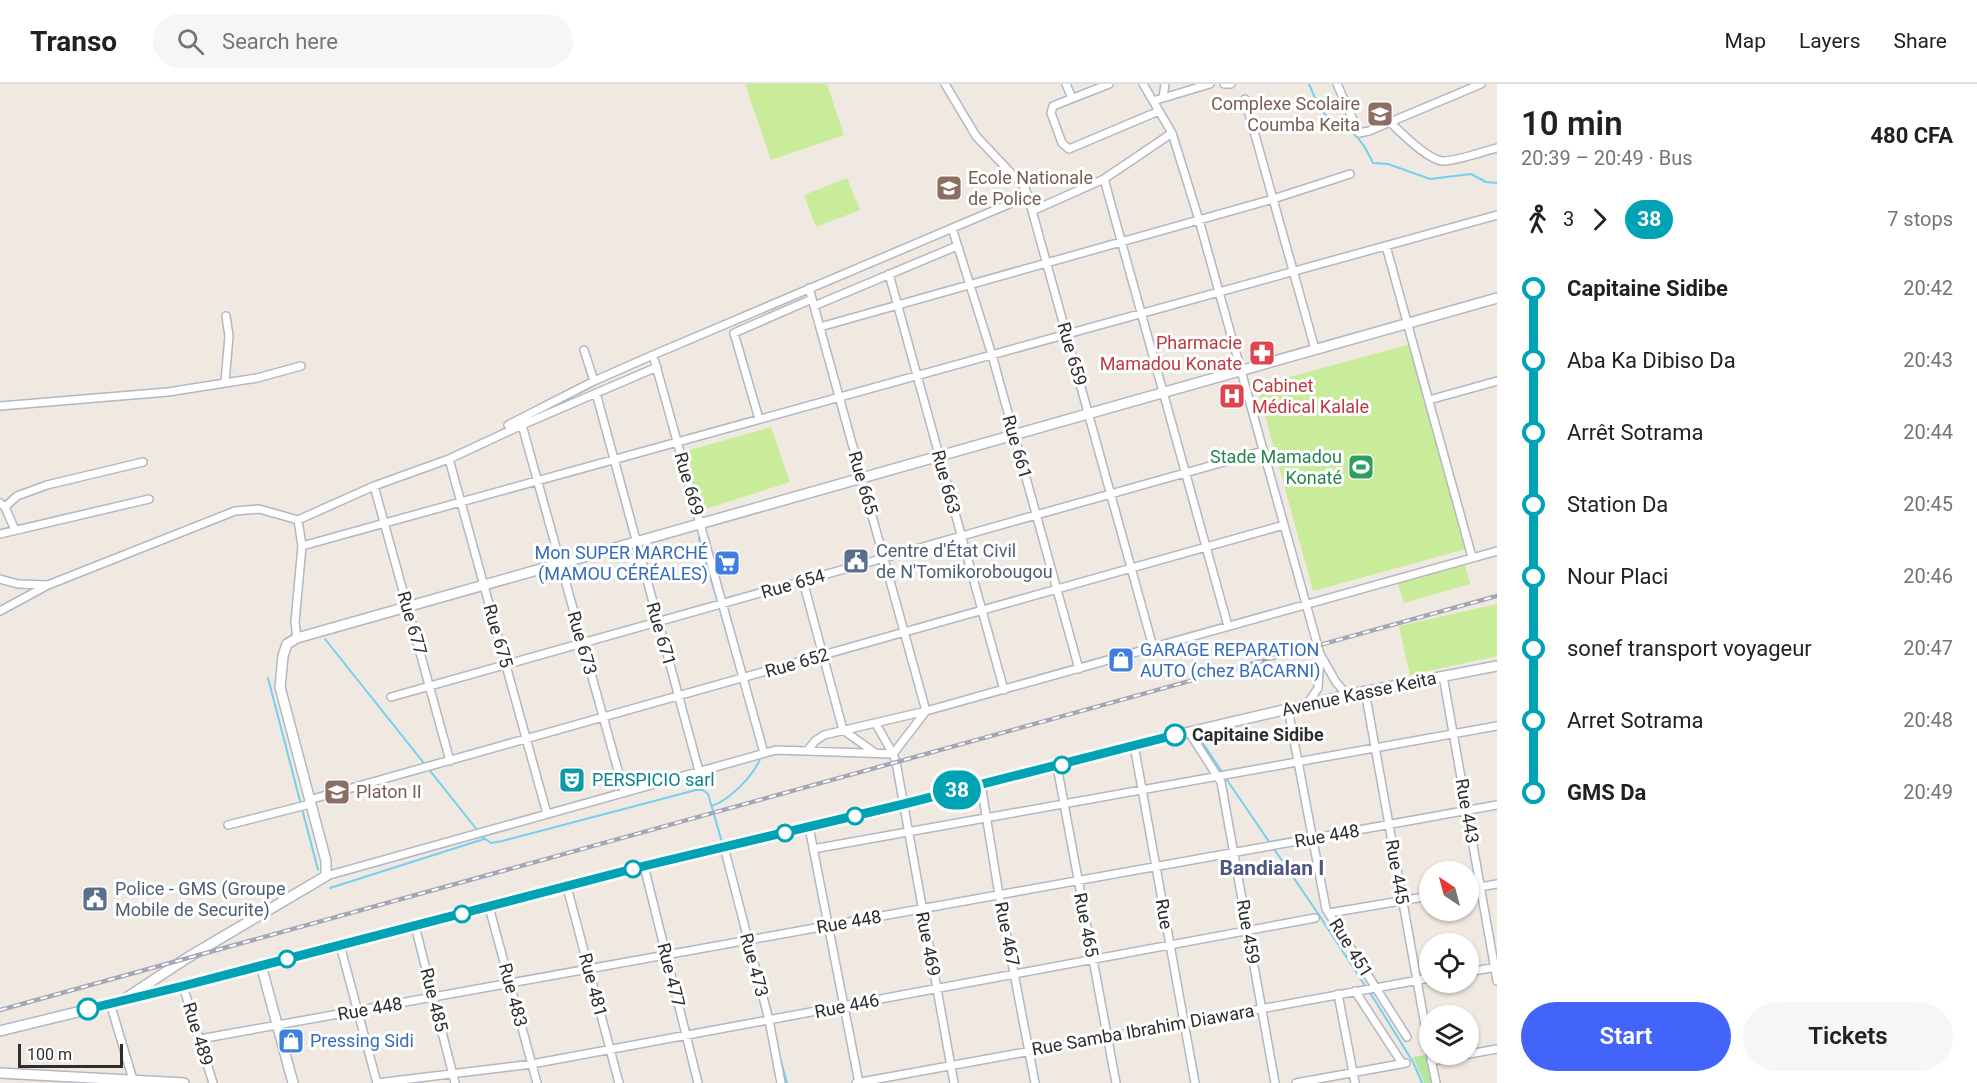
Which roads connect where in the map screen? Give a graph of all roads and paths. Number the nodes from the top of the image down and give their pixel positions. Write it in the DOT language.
graph roads {
  1 [pos="945,84"];
  2 [pos="1066,84"];
  3 [pos="1109,84"];
  4 [pos="1143,84"];
  5 [pos="1165,84"];
  6 [pos="1210,84"];
  7 [pos="1224,84"];
  8 [pos="1231,84"];
  9 [pos="1337,84"];
  10 [pos="1482,84"];
  11 [pos="1072,98"];
  12 [pos="1163,98"];
  13 [pos="1245,99"];
  14 [pos="1153,101"];
  15 [pos="1159,111"];
  16 [pos="1390,122"];
  17 [pos="1172,133"];
  18 [pos="1497,148"];
  19 [pos="1350,174"];
  20 [pos="1104,178"];
  21 [pos="1028,196"];
  22 [pos="1273,199"];
  23 [pos="1032,211"];
  24 [pos="1496,218"];
  25 [pos="1199,220"];
  26 [pos="952,228"];
  27 [pos="1121,242"];
  28 [pos="957,246"];
  29 [pos="1386,246"];
  30 [pos="1047,263"];
  31 [pos="1293,271"];
  32 [pos="889,274"];
  33 [pos="970,285"];
  34 [pos="809,288"];
  35 [pos="1219,292"];
  36 [pos="1497,298"];
  37 [pos="813,303"];
  38 [pos="897,305"];
  39 [pos="1141,313"];
  40 [pos="226,316"];
  41 [pos="1407,323"];
  42 [pos="820,327"];
  43 [pos="1066,334"];
  44 [pos="1315,349"];
  45 [pos="584,350"];
  46 [pos="653,355"];
  47 [pos="992,355"];
  48 [pos="302,366"];
  49 [pos="657,367"];
  50 [pos="1241,370"];
  51 [pos="917,376"];
  52 [pos="594,381"];
  53 [pos="1497,381"];
  54 [pos="225,382"];
  55 [pos="1163,392"];
  56 [pos="596,393"];
  57 [pos="839,397"];
  58 [pos="1429,400"];
  59 [pos="0,406"];
  60 [pos="1089,414"];
  61 [pos="759,419"];
  62 [pos="508,425"];
  63 [pos="522,425"];
  64 [pos="1014,435"];
  65 [pos="678,442"];
  66 [pos="1263,451"];
  67 [pos="939,456"];
  68 [pos="449,459"];
  69 [pos="614,459"];
  70 [pos="143,462"];
  71 [pos="1185,473"];
  72 [pos="862,478"];
  73 [pos="537,481"];
  74 [pos="374,486"];
  75 [pos="1111,494"];
  76 [pos="148,499"];
  77 [pos="461,502"];
  78 [pos="3,505"];
  79 [pos="1036,515"];
  80 [pos="298,520"];
  81 [pos="384,523"];
  82 [pos="700,524"];
  83 [pos="1284,525"];
  84 [pos="15,530"];
  85 [pos="0,534"];
  86 [pos="961,536"];
  87 [pos="636,542"];
  88 [pos="302,546"];
  89 [pos="1206,547"];
  90 [pos="1497,550"];
  91 [pos="1472,557"];
  92 [pos="884,558"];
  93 [pos="560,564"];
  94 [pos="1131,568"];
  95 [pos="0,579"];
  96 [pos="803,581"];
  97 [pos="48,585"];
  98 [pos="484,585"];
  99 [pos="1057,590"];
  100 [pos="723,604"];
  101 [pos="1306,604"];
  102 [pos="408,607"];
  103 [pos="982,610"];
  104 [pos="0,611"];
  105 [pos="658,622"];
  106 [pos="1228,626"];
  107 [pos="904,632"];
  108 [pos="297,638"];
  109 [pos="582,643"];
  110 [pos="1153,647"];
  111 [pos="1320,654"];
  112 [pos="823,656"];
  113 [pos="506,665"];
  114 [pos="1497,666"];
  115 [pos="1079,669"];
  116 [pos="1443,676"];
  117 [pos="743,678"];
  118 [pos="430,686"];
  119 [pos="1004,690"];
  120 [pos="1365,691"];
  121 [pos="1347,695"];
  122 [pos="679,696"];
  123 [pos="391,697"];
  124 [pos="1308,703"];
  125 [pos="1288,709"];
  126 [pos="927,711"];
  127 [pos="603,717"];
  128 [pos="876,724"];
  129 [pos="1497,726"];
  130 [pos="843,730"];
  131 [pos="1190,732"];
  132 [pos="1454,734"];
  133 [pos="527,739"];
  134 [pos="1134,745"];
  135 [pos="1375,748"];
  136 [pos="808,750"];
  137 [pos="764,753"];
  138 [pos="875,753"];
  139 [pos="893,754"];
  140 [pos="450,761"];
  141 [pos="1298,762"];
  142 [pos="1057,766"];
  143 [pos="699,771"];
  144 [pos="1219,778"];
  145 [pos="981,784"];
  146 [pos="1142,790"];
  147 [pos="624,792"];
  148 [pos="310,802"];
  149 [pos="904,804"];
  150 [pos="1064,804"];
  151 [pos="1497,805"];
  152 [pos="1467,810"];
  153 [pos="547,814"];
  154 [pos="987,818"];
  155 [pos="1388,824"];
  156 [pos="228,825"];
  157 [pos="809,827"];
  158 [pos="909,832"];
  159 [pos="1313,838"];
  160 [pos="724,847"];
  161 [pos="813,849"];
  162 [pos="1234,853"];
  163 [pos="644,866"];
  164 [pos="1156,867"];
  165 [pos="326,876"];
  166 [pos="1078,881"];
  167 [pos="1497,884"];
  168 [pos="567,887"];
  169 [pos="1480,887"];
  170 [pos="999,895"];
  171 [pos="1419,898"];
  172 [pos="1403,900"];
  173 [pos="489,907"];
  174 [pos="921,909"];
  175 [pos="1329,913"];
  176 [pos="1315,918"];
  177 [pos="415,926"];
  178 [pos="829,926"];
  179 [pos="1248,931"];
  180 [pos="748,940"];
  181 [pos="340,945"];
  182 [pos="1170,945"];
  183 [pos="667,955"];
  184 [pos="1093,960"];
  185 [pos="177,965"];
  186 [pos="261,966"];
  187 [pos="1496,967"];
  188 [pos="589,969"];
  189 [pos="1479,970"];
  190 [pos="1015,974"];
  191 [pos="1416,980"];
  192 [pos="1419,980"];
  193 [pos="1497,981"];
  194 [pos="510,983"];
  195 [pos="183,986"];
  196 [pos="1376,987"];
  197 [pos="937,989"];
  198 [pos="1358,991"];
  199 [pos="1338,994"];
  200 [pos="433,997"];
  201 [pos="123,1000"];
  202 [pos="110,1003"];
  203 [pos="1421,1005"];
  204 [pos="845,1006"];
  205 [pos="1262,1008"];
  206 [pos="358,1011"];
  207 [pos="769,1020"];
  208 [pos="1184,1023"];
  209 [pos="278,1025"];
  210 [pos="0,1031"];
  211 [pos="687,1036"];
  212 [pos="1107,1037"];
  213 [pos="1407,1037"];
  214 [pos="200,1039"];
  215 [pos="1497,1049"];
  216 [pos="610,1050"];
  217 [pos="1029,1051"];
  218 [pos="1479,1051"];
  219 [pos="532,1064"];
  220 [pos="1432,1065"];
  221 [pos="951,1066"];
  222 [pos="1353,1072"];
  223 [pos="0,1073"];
  224 [pos="452,1074"];
  225 [pos="52,1079"];
  226 [pos="133,1081"];
  227 [pos="184,1083"];
  228 [pos="213,1083"];
  229 [pos="293,1083"];
  230 [pos="377,1083"];
  231 [pos="455,1083"];
  232 [pos="537,1083"];
  233 [pos="619,1083"];
  234 [pos="698,1083"];
  235 [pos="781,1083"];
  236 [pos="858,1083"];
  237 [pos="954,1083"];
  238 [pos="1035,1083"];
  239 [pos="1116,1083"];
  240 [pos="1195,1083"];
  241 [pos="1275,1083"];
  242 [pos="1296,1083"];
  243 [pos="1355,1083"];
  244 [pos="1436,1083"];
  1 -- 21 [label="street, Rue 659"];
  2 -- 11 [label="street"];
  3 -- 11 [label="street"];
  4 -- 14 [label="street"];
  5 -- 12 [label="street"];
  6 -- 12 [label="street"];
  7 -- 8 [label="street"];
  9 -- 16 [label="street"];
  10 -- 16 [label="street"];
  11 -- 15 [label="street"];
  12 -- 14 [label="street"];
  13 -- 22 [label="street"];
  14 -- 15 [label="street"];
  15 -- 17 [label="street"];
  16 -- 18 [label="street"];
  17 -- 20 [label="street"];
  17 -- 25 [label="street"];
  19 -- 22 [label="street"];
  20 -- 23 [label="street"];
  20 -- 27 [label="street"];
  21 -- 23 [label="street, Rue 659"];
  21 -- 26 [label="street"];
  22 -- 25 [label="street"];
  22 -- 31 [label="street"];
  23 -- 30 [label="street, Rue 659"];
  24 -- 29 [label="street"];
  25 -- 27 [label="street"];
  25 -- 35 [label="street"];
  26 -- 28 [label="street, Rue 661"];
  26 -- 34 [label="street"];
  27 -- 30 [label="street"];
  27 -- 39 [label="street"];
  28 -- 32 [label="street"];
  28 -- 33 [label="street, Rue 661"];
  29 -- 31 [label="street"];
  29 -- 41 [label="street"];
  30 -- 33 [label="street"];
  30 -- 43 [label="street, Rue 659"];
  31 -- 35 [label="street"];
  31 -- 44 [label="street"];
  32 -- 37 [label="street"];
  32 -- 38 [label="street, Rue 663"];
  33 -- 38 [label="street"];
  33 -- 47 [label="street, Rue 661"];
  34 -- 37 [label="street, Rue 665"];
  34 -- 46 [label="street"];
  35 -- 39 [label="street"];
  35 -- 50 [label="street"];
  36 -- 41 [label="street"];
  37 -- 42 [label="street, Rue 665"];
  37 -- 61 [label="street"];
  38 -- 42 [label="street"];
  38 -- 51 [label="street, Rue 663"];
  39 -- 43 [label="street"];
  39 -- 55 [label="street"];
  40 -- 54 [label="street"];
  41 -- 44 [label="street"];
  41 -- 58 [label="street"];
  42 -- 57 [label="street, Rue 665"];
  43 -- 47 [label="street"];
  43 -- 60 [label="street, Rue 659"];
  44 -- 50 [label="street"];
  45 -- 52 [label="street"];
  46 -- 49 [label="street, Rue 669"];
  46 -- 52 [label="street"];
  47 -- 51 [label="street"];
  47 -- 64 [label="street, Rue 661"];
  48 -- 54 [label="street"];
  49 -- 56 [label="street"];
  49 -- 65 [label="street, Rue 669"];
  50 -- 55 [label="street"];
  50 -- 66 [label="street"];
  51 -- 57 [label="street"];
  51 -- 67 [label="street, Rue 663"];
  52 -- 62 [label="street"];
  53 -- 58 [label="street"];
  54 -- 59 [label="street"];
  55 -- 60 [label="street"];
  55 -- 71 [label="street"];
  56 -- 63 [label="street"];
  56 -- 69 [label="street, Rue 671"];
  57 -- 61 [label="street"];
  57 -- 72 [label="street, Rue 665"];
  58 -- 91 [label="street"];
  60 -- 64 [label="street"];
  60 -- 75 [label="street, Rue 659"];
  61 -- 65 [label="street"];
  63 -- 68 [label="street"];
  63 -- 73 [label="street, Rue 673"];
  64 -- 67 [label="street"];
  64 -- 79 [label="street, Rue 661"];
  65 -- 69 [label="street"];
  65 -- 82 [label="street, Rue 669"];
  66 -- 71 [label="street, Rue 654"];
  66 -- 83 [label="street"];
  67 -- 72 [label="street"];
  67 -- 86 [label="street, Rue 663"];
  68 -- 74 [label="street"];
  68 -- 77 [label="street, Rue 675"];
  69 -- 73 [label="street"];
  69 -- 87 [label="street, Rue 671"];
  70 -- 78 [label="street"];
  71 -- 75 [label="street, Rue 654"];
  71 -- 89 [label="street"];
  72 -- 82 [label="street"];
  72 -- 92 [label="street, Rue 665"];
  73 -- 77 [label="street"];
  73 -- 93 [label="street, Rue 673"];
  74 -- 80 [label="street"];
  74 -- 81 [label="street, Rue 677"];
  75 -- 79 [label="street, Rue 654"];
  75 -- 94 [label="street, Rue 659"];
  76 -- 84 [label="street"];
  77 -- 81 [label="street"];
  77 -- 98 [label="street, Rue 675"];
  78 -- 84 [label="street"];
  79 -- 86 [label="street, Rue 654"];
  79 -- 99 [label="street, Rue 661"];
  80 -- 88 [label="street"];
  80 -- 97 [label="street"];
  81 -- 88 [label="street"];
  81 -- 102 [label="street, Rue 677"];
  82 -- 87 [label="street"];
  82 -- 100 [label="street, Rue 669"];
  83 -- 89 [label="street, Rue 652"];
  83 -- 101 [label="street"];
  84 -- 85 [label="street"];
  86 -- 92 [label="street, Rue 654"];
  86 -- 103 [label="street, Rue 663"];
  87 -- 93 [label="street"];
  87 -- 105 [label="street, Rue 671"];
  88 -- 108 [label="street"];
  89 -- 94 [label="street, Rue 652"];
  89 -- 106 [label="street"];
  90 -- 91 [label="street"];
  91 -- 101 [label="street"];
  92 -- 96 [label="street, Rue 654"];
  92 -- 107 [label="street, Rue 665"];
  93 -- 98 [label="street"];
  93 -- 109 [label="street, Rue 673"];
  94 -- 99 [label="street, Rue 652"];
  94 -- 110 [label="street, Rue 659"];
  95 -- 97 [label="street"];
  96 -- 100 [label="street, Rue 654"];
  96 -- 112 [label="street"];
  97 -- 104 [label="street"];
  98 -- 102 [label="street"];
  98 -- 113 [label="street, Rue 675"];
  99 -- 103 [label="street, Rue 652"];
  99 -- 115 [label="street, Rue 661"];
  100 -- 105 [label="street, Rue 654"];
  100 -- 117 [label="street, Rue 669"];
  101 -- 106 [label="street"];
  101 -- 111 [label="street"];
  102 -- 108 [label="street"];
  102 -- 118 [label="street, Rue 677"];
  103 -- 107 [label="street, Rue 652"];
  103 -- 119 [label="street, Rue 663"];
  105 -- 109 [label="street, Rue 654"];
  105 -- 122 [label="street, Rue 671"];
  106 -- 110 [label="street"];
  107 -- 112 [label="street, Rue 652"];
  107 -- 126 [label="street, Rue 665"];
  108 -- 148 [label="street"];
  109 -- 113 [label="street, Rue 654"];
  109 -- 127 [label="street, Rue 673"];
  110 -- 115 [label="street"];
  111 -- 121 [label="street"];
  111 -- 124 [label="street"];
  112 -- 117 [label="street, Rue 652"];
  112 -- 130 [label="street"];
  113 -- 118 [label="street, Rue 654"];
  113 -- 133 [label="street, Rue 675"];
  114 -- 116 [label="street, Avenue Kasse Keita"];
  115 -- 119 [label="street"];
  116 -- 120 [label="street, Avenue Kasse Keita"];
  116 -- 132 [label="street, Rue 443"];
  117 -- 122 [label="street, Rue 652"];
  117 -- 137 [label="street, Rue 669"];
  118 -- 123 [label="street, Rue 654"];
  118 -- 140 [label="street, Rue 677"];
  119 -- 126 [label="street"];
  120 -- 121 [label="street, Avenue Kasse Keita"];
  120 -- 135 [label="street, Rue 445"];
  121 -- 124 [label="street, Avenue Kasse Keita"];
  122 -- 127 [label="street, Rue 652"];
  122 -- 143 [label="street, Rue 671"];
  124 -- 125 [label="street, Avenue Kasse Keita"];
  125 -- 131 [label="street, Avenue Kasse Keita"];
  125 -- 141 [label="street, Rue 451"];
  126 -- 128 [label="street"];
  126 -- 139 [label="street"];
  127 -- 133 [label="street, Rue 652"];
  127 -- 147 [label="street, Rue 673"];
  128 -- 130 [label="street"];
  128 -- 139 [label="street, Rue 469"];
  129 -- 132 [label="street"];
  130 -- 136 [label="street"];
  130 -- 138 [label="street"];
  131 -- 134 [label="street, Avenue Kasse Keita"];
  131 -- 144 [label="street"];
  132 -- 135 [label="street"];
  132 -- 152 [label="street, Rue 443"];
  133 -- 140 [label="street, Rue 652"];
  133 -- 153 [label="street, Rue 675"];
  134 -- 142 [label="street, Avenue Kasse Keita"];
  134 -- 146 [label="street, Rue"];
  135 -- 141 [label="street"];
  135 -- 155 [label="street, Rue 445"];
  136 -- 137 [label="street"];
  136 -- 138 [label="street"];
  137 -- 143 [label="street"];
  138 -- 139 [label="street"];
  139 -- 149 [label="street, Rue 469"];
  140 -- 148 [label="street, Rue 652"];
  141 -- 144 [label="street"];
  141 -- 159 [label="street, Rue 451"];
  142 -- 145 [label="street, Avenue Kasse Keita"];
  142 -- 150 [label="street, Rue 465"];
  143 -- 147 [label="street"];
  144 -- 146 [label="street"];
  144 -- 162 [label="street, Rue 459"];
  145 -- 149 [label="street, Avenue Kasse Keita"];
  145 -- 154 [label="street, Rue 467"];
  146 -- 150 [label="street"];
  146 -- 164 [label="street, Rue"];
  147 -- 153 [label="street"];
  148 -- 156 [label="street, Rue 652"];
  148 -- 165 [label="street"];
  149 -- 157 [label="street, Avenue Kasse Keita"];
  149 -- 158 [label="street, Rue 469"];
  150 -- 154 [label="street"];
  150 -- 166 [label="street, Rue 465"];
  151 -- 152 [label="street, Rue 448"];
  152 -- 155 [label="street, Rue 448"];
  152 -- 169 [label="street, Rue 443"];
  153 -- 165 [label="street"];
  154 -- 158 [label="street"];
  154 -- 170 [label="street, Rue 467"];
  155 -- 159 [label="street, Rue 448"];
  155 -- 172 [label="street, Rue 445"];
  157 -- 160 [label="street, Avenue Kasse Keita"];
  157 -- 161 [label="street"];
  158 -- 161 [label="street"];
  158 -- 174 [label="street, Rue 469"];
  159 -- 162 [label="street, Rue 448"];
  159 -- 175 [label="street, Rue 451"];
  160 -- 163 [label="street, Avenue Kasse Keita"];
  160 -- 180 [label="street, Rue 473"];
  161 -- 178 [label="street"];
  162 -- 164 [label="street, Rue 448"];
  162 -- 179 [label="street, Rue 459"];
  163 -- 168 [label="street, Avenue Kasse Keita"];
  163 -- 183 [label="street, Rue 477"];
  164 -- 166 [label="street, Rue 448"];
  164 -- 182 [label="street, Rue"];
  165 -- 185 [label="street"];
  166 -- 170 [label="street, Rue 448"];
  166 -- 184 [label="street, Rue 465"];
  167 -- 169 [label="street"];
  168 -- 173 [label="street, Avenue Kasse Keita"];
  168 -- 188 [label="street, Rue 481"];
  169 -- 187 [label="street, Rue 443"];
  170 -- 174 [label="street, Rue 448"];
  170 -- 190 [label="street, Rue 467"];
  171 -- 172 [label="street"];
  172 -- 175 [label="street"];
  172 -- 191 [label="street, Rue 445"];
  173 -- 177 [label="street, Avenue Kasse Keita"];
  173 -- 194 [label="street, Rue 483"];
  174 -- 178 [label="street, Rue 448"];
  174 -- 197 [label="street, Rue 469"];
  175 -- 196 [label="street, Rue 451"];
  176 -- 179 [label="street, Rue 446"];
  177 -- 181 [label="street, Avenue Kasse Keita"];
  177 -- 200 [label="street, Rue 485"];
  178 -- 180 [label="street, Rue 448"];
  178 -- 204 [label="street"];
  179 -- 182 [label="street, Rue 446"];
  179 -- 205 [label="street, Rue 459"];
  180 -- 183 [label="street, Rue 448"];
  180 -- 207 [label="street, Rue 473"];
  181 -- 186 [label="street, Avenue Kasse Keita"];
  181 -- 206 [label="street"];
  182 -- 184 [label="street, Rue 446"];
  182 -- 208 [label="street, Rue"];
  183 -- 188 [label="street, Rue 448"];
  183 -- 211 [label="street, Rue 477"];
  184 -- 190 [label="street, Rue 446"];
  184 -- 212 [label="street, Rue 465"];
  185 -- 195 [label="street"];
  185 -- 201 [label="street"];
  186 -- 195 [label="street, Avenue Kasse Keita"];
  186 -- 209 [label="street"];
  187 -- 189 [label="street"];
  187 -- 193 [label="street, Rue 443"];
  188 -- 194 [label="street, Rue 448"];
  188 -- 216 [label="street, Rue 481"];
  190 -- 197 [label="street, Rue 446"];
  190 -- 217 [label="street, Rue 467"];
  191 -- 192 [label="street, Rue Samba Ibrahim Diawara"];
  191 -- 196 [label="street, Rue Samba Ibrahim Diawara"];
  191 -- 203 [label="street, Rue 445"];
  194 -- 200 [label="street, Rue 448"];
  194 -- 219 [label="street, Rue 483"];
  195 -- 201 [label="street, Avenue Kasse Keita"];
  195 -- 214 [label="street, Rue 489"];
  196 -- 198 [label="street, Rue Samba Ibrahim Diawara"];
  196 -- 213 [label="street, Rue 451"];
  197 -- 204 [label="street, Rue 446"];
  197 -- 221 [label="street, Rue 469"];
  198 -- 199 [label="street, Rue Samba Ibrahim Diawara"];
  198 -- 222 [label="street"];
  199 -- 205 [label="street, Rue Samba Ibrahim Diawara"];
  199 -- 222 [label="street"];
  200 -- 206 [label="street, Rue 448"];
  200 -- 224 [label="street, Rue 485"];
  201 -- 202 [label="street, Avenue Kasse Keita"];
  202 -- 210 [label="street, Avenue Kasse Keita"];
  202 -- 226 [label="street"];
  204 -- 207 [label="street, Rue 446"];
  204 -- 236 [label="street"];
  205 -- 208 [label="street, Rue Samba Ibrahim Diawara"];
  205 -- 241 [label="street, Rue 459"];
  206 -- 209 [label="street, Rue 448"];
  206 -- 230 [label="street"];
  207 -- 211 [label="street, Rue 446"];
  207 -- 235 [label="street, Rue 473"];
  208 -- 212 [label="street, Rue Samba Ibrahim Diawara"];
  208 -- 240 [label="street, Rue"];
  209 -- 214 [label="street, Rue 448"];
  209 -- 229 [label="street"];
  211 -- 216 [label="street, Rue 446"];
  211 -- 234 [label="street, Rue 477"];
  212 -- 217 [label="street, Rue Samba Ibrahim Diawara"];
  212 -- 239 [label="street, Rue 465"];
  214 -- 228 [label="street, Rue 489"];
  215 -- 218 [label="street"];
  216 -- 219 [label="street, Rue 446"];
  216 -- 233 [label="street, Rue 481"];
  217 -- 221 [label="street, Rue Samba Ibrahim Diawara"];
  217 -- 238 [label="street, Rue 467"];
  219 -- 224 [label="street, Rue 446"];
  219 -- 232 [label="street, Rue 483"];
  220 -- 244 [label="street, Rue 445"];
  221 -- 236 [label="street, Rue Samba Ibrahim Diawara"];
  221 -- 237 [label="street, Rue 469"];
  222 -- 242 [label="street"];
  222 -- 243 [label="street"];
  223 -- 225 [label="street"];
  224 -- 230 [label="street, Rue 446"];
  224 -- 231 [label="street, Rue 485"];
  225 -- 226 [label="street"];
  226 -- 227 [label="street"];
}
